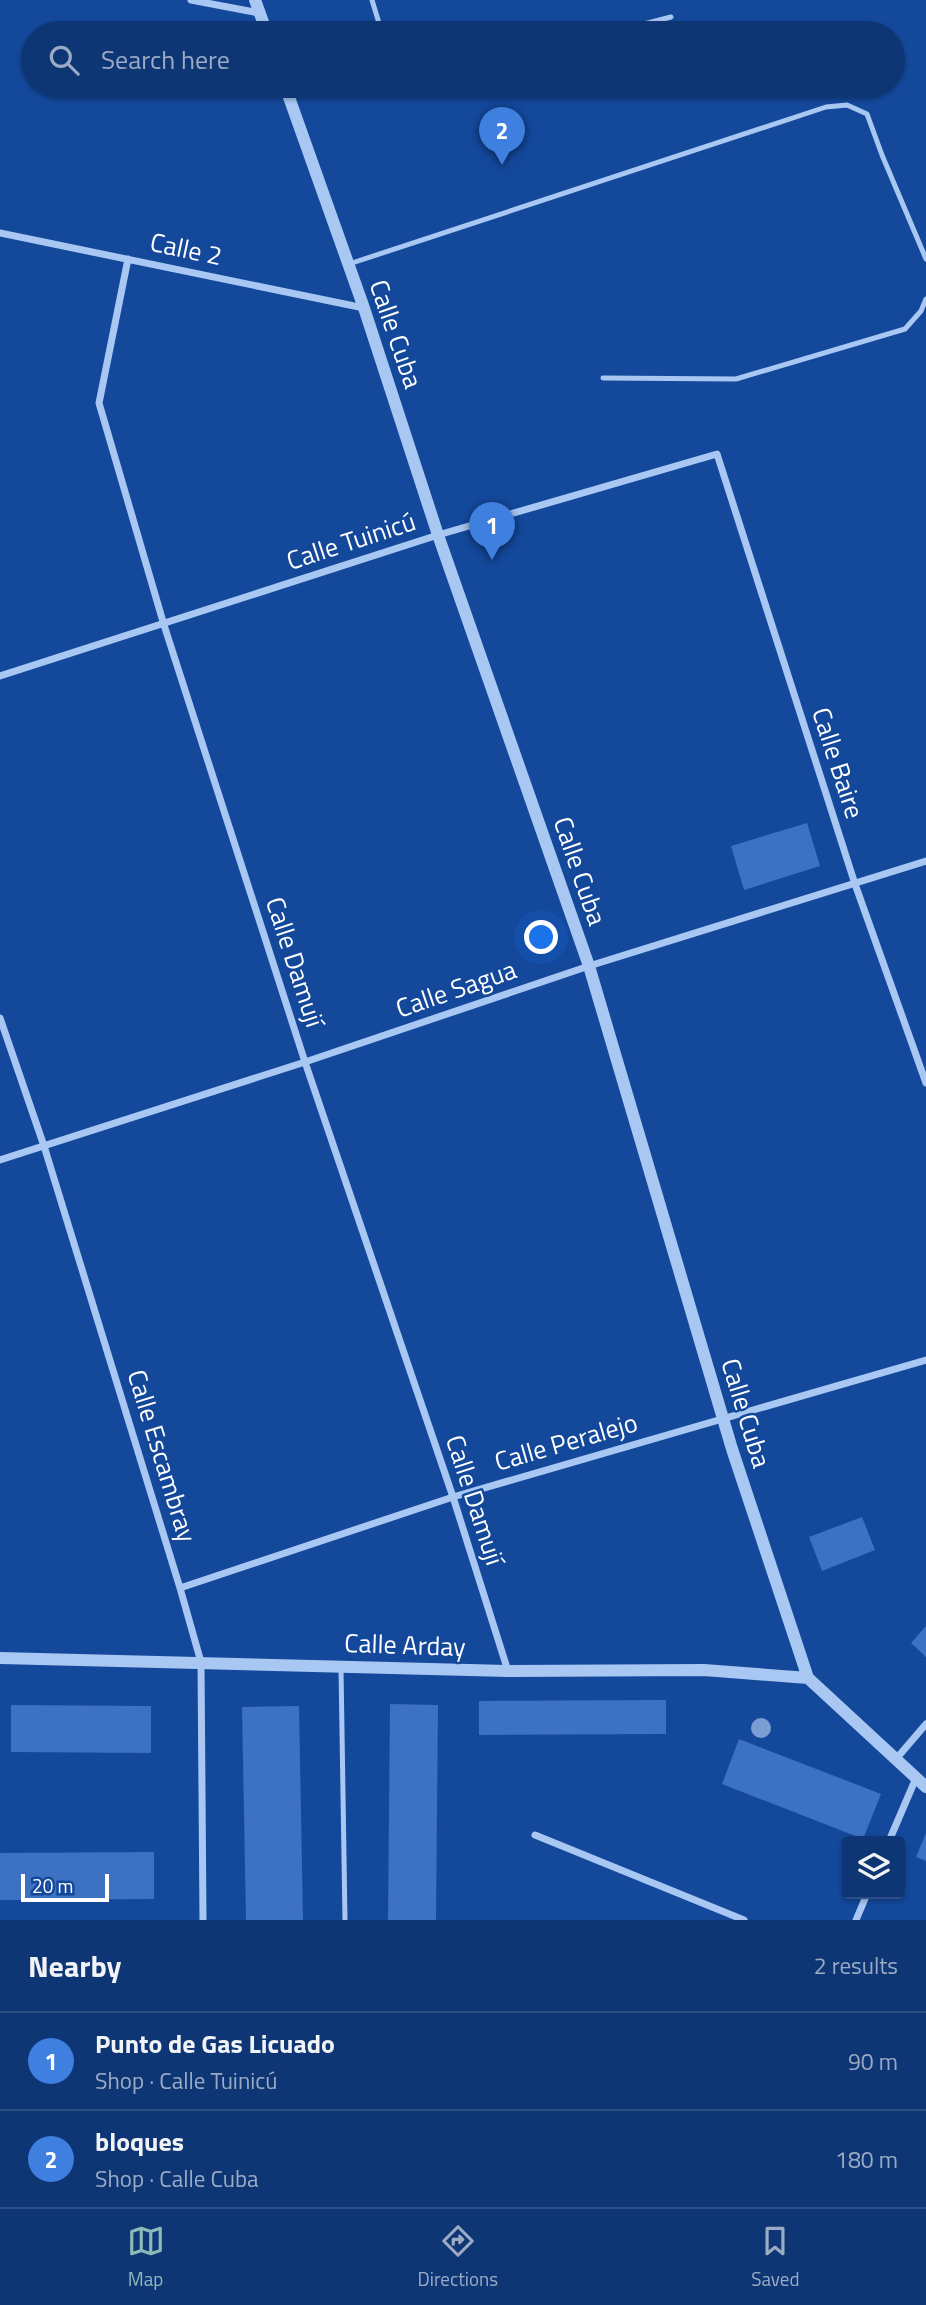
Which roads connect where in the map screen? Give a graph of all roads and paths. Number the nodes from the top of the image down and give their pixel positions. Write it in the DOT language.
graph roads {
  1 [pos="191,0"];
  2 [pos="372,0"];
  3 [pos="257,6"];
  4 [pos="671,16"];
  5 [pos="379,21"];
  6 [pos="653,21"];
  7 [pos="289,98"];
  8 [pos="0,233"];
  9 [pos="128,259"];
  10 [pos="926,259"];
  11 [pos="349,264"];
  12 [pos="926,299"];
  13 [pos="364,308"];
  14 [pos="603,378"];
  15 [pos="718,454"];
  16 [pos="438,535"];
  17 [pos="164,625"];
  18 [pos="0,676"];
  19 [pos="926,861"];
  20 [pos="855,884"];
  21 [pos="589,966"];
  22 [pos="0,1018"];
  23 [pos="305,1062"];
  24 [pos="926,1083"];
  25 [pos="44,1146"];
  26 [pos="0,1160"];
  27 [pos="926,1360"];
  28 [pos="723,1419"];
  29 [pos="453,1497"];
  30 [pos="180,1588"];
  31 [pos="0,1658"];
  32 [pos="201,1662"];
  33 [pos="341,1666"];
  34 [pos="508,1671"];
  35 [pos="808,1678"];
  36 [pos="926,1724"];
  37 [pos="896,1759"];
  38 [pos="916,1778"];
  39 [pos="926,1787"];
  40 [pos="535,1835"];
  41 [pos="891,1836"];
  42 [pos="865,1899"];
  43 [pos="203,1920"];
  44 [pos="345,1920"];
  45 [pos="744,1920"];
  46 [pos="856,1920"];
  1 -- 3 [label="street"];
  2 -- 5 [label="lane"];
  4 -- 6 [label="lane"];
  7 -- 11 [label="street, Calle Cuba"];
  8 -- 9 [label="street, Calle 2"];
  9 -- 13 [label="street, Calle 2"];
  9 -- 17 [label="street, Calle Damují"];
  10 -- 11 [label="lane"];
  11 -- 13 [label="street, Calle Cuba"];
  12 -- 14 [label="lane"];
  13 -- 16 [label="street, Calle Cuba"];
  15 -- 16 [label="street, Calle Tuinicú"];
  15 -- 20 [label="street, Calle Baire"];
  16 -- 17 [label="street, Calle Tuinicú"];
  16 -- 21 [label="street, Calle Cuba"];
  17 -- 18 [label="street, Calle Tuinicú"];
  17 -- 23 [label="street, Calle Damují"];
  19 -- 20 [label="street, Calle Sagua"];
  20 -- 21 [label="street, Calle Sagua"];
  20 -- 24 [label="street, Calle Baire"];
  21 -- 23 [label="street, Calle Sagua"];
  21 -- 28 [label="street, Calle Cuba"];
  22 -- 25 [label="street, Calle Escambray"];
  23 -- 25 [label="street, Calle Sagua"];
  23 -- 29 [label="street, Calle Damují"];
  25 -- 26 [label="street, Calle Sagua"];
  25 -- 30 [label="street, Calle Escambray"];
  27 -- 28 [label="street, Calle Peralejo"];
  28 -- 29 [label="street, Calle Peralejo"];
  28 -- 35 [label="street, Calle Cuba"];
  29 -- 30 [label="street, Calle Peralejo"];
  29 -- 34 [label="street, Calle Damují"];
  30 -- 32 [label="street, Calle Escambray"];
  31 -- 32 [label="street, Calle Arday"];
  32 -- 33 [label="street, Calle Arday"];
  32 -- 43 [label="street, Calle Escambray"];
  33 -- 34 [label="street, Calle Arday"];
  33 -- 44 [label="lane"];
  34 -- 35 [label="street, Calle Arday"];
  35 -- 37 [label="street"];
  36 -- 37 [label="street"];
  37 -- 38 [label="street"];
  38 -- 39 [label="street"];
  38 -- 41 [label="street"];
  40 -- 45 [label="street"];
  42 -- 46 [label="street"];
}
